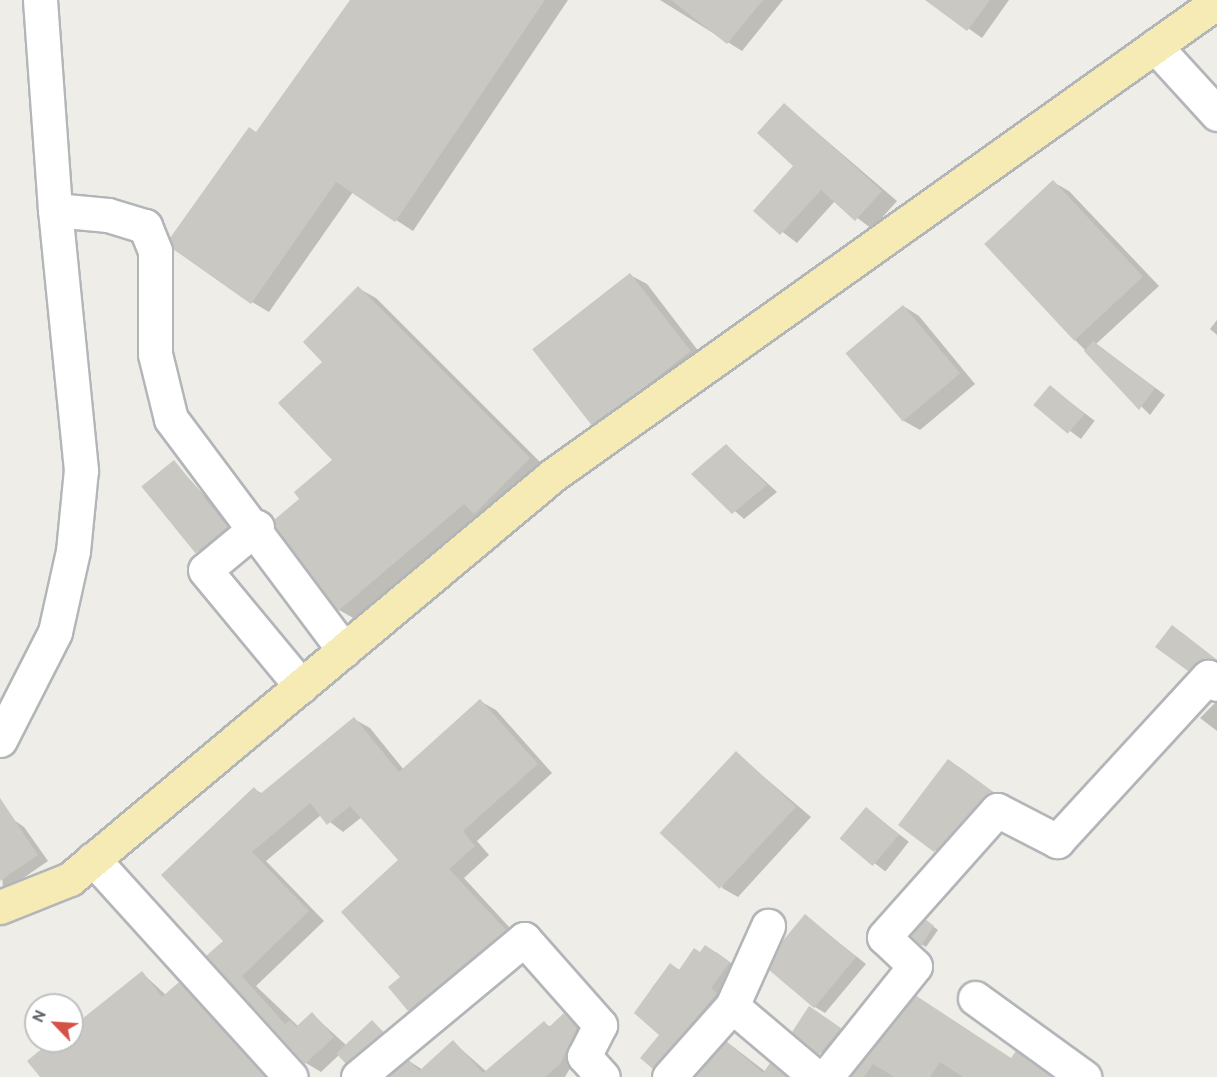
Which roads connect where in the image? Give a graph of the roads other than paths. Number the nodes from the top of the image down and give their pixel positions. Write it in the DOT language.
graph roads {
  1 [pos="40,0"];
  2 [pos="1217,2"];
  3 [pos="1155,46"];
  4 [pos="1217,114"];
  5 [pos="55,210"];
  6 [pos="256,527"];
  7 [pos="344,650"];
  8 [pos="1217,684"];
  9 [pos="301,686"];
  10 [pos="0,740"];
  11 [pos="93,859"];
  12 [pos="0,907"];
  13 [pos="768,926"];
  14 [pos="975,998"];
  15 [pos="732,1006"];
  16 [pos="291,1077"];
  17 [pos="358,1077"];
  18 [pos="603,1077"];
  19 [pos="669,1077"];
  20 [pos="816,1077"];
  21 [pos="826,1077"];
  22 [pos="1084,1077"];
  1 -- 5 [label="street"];
  2 -- 3 [label="main road"];
  3 -- 4 [label="street"];
  3 -- 7 [label="main road"];
  5 -- 6 [label="street"];
  5 -- 10 [label="street"];
  6 -- 7 [label="street"];
  6 -- 9 [label="street"];
  7 -- 9 [label="main road"];
  8 -- 21 [label="street"];
  9 -- 11 [label="main road"];
  11 -- 12 [label="main road"];
  11 -- 16 [label="street"];
  13 -- 15 [label="street"];
  14 -- 22 [label="street"];
  15 -- 19 [label="street"];
  15 -- 20 [label="street"];
  17 -- 18 [label="street"];
}
